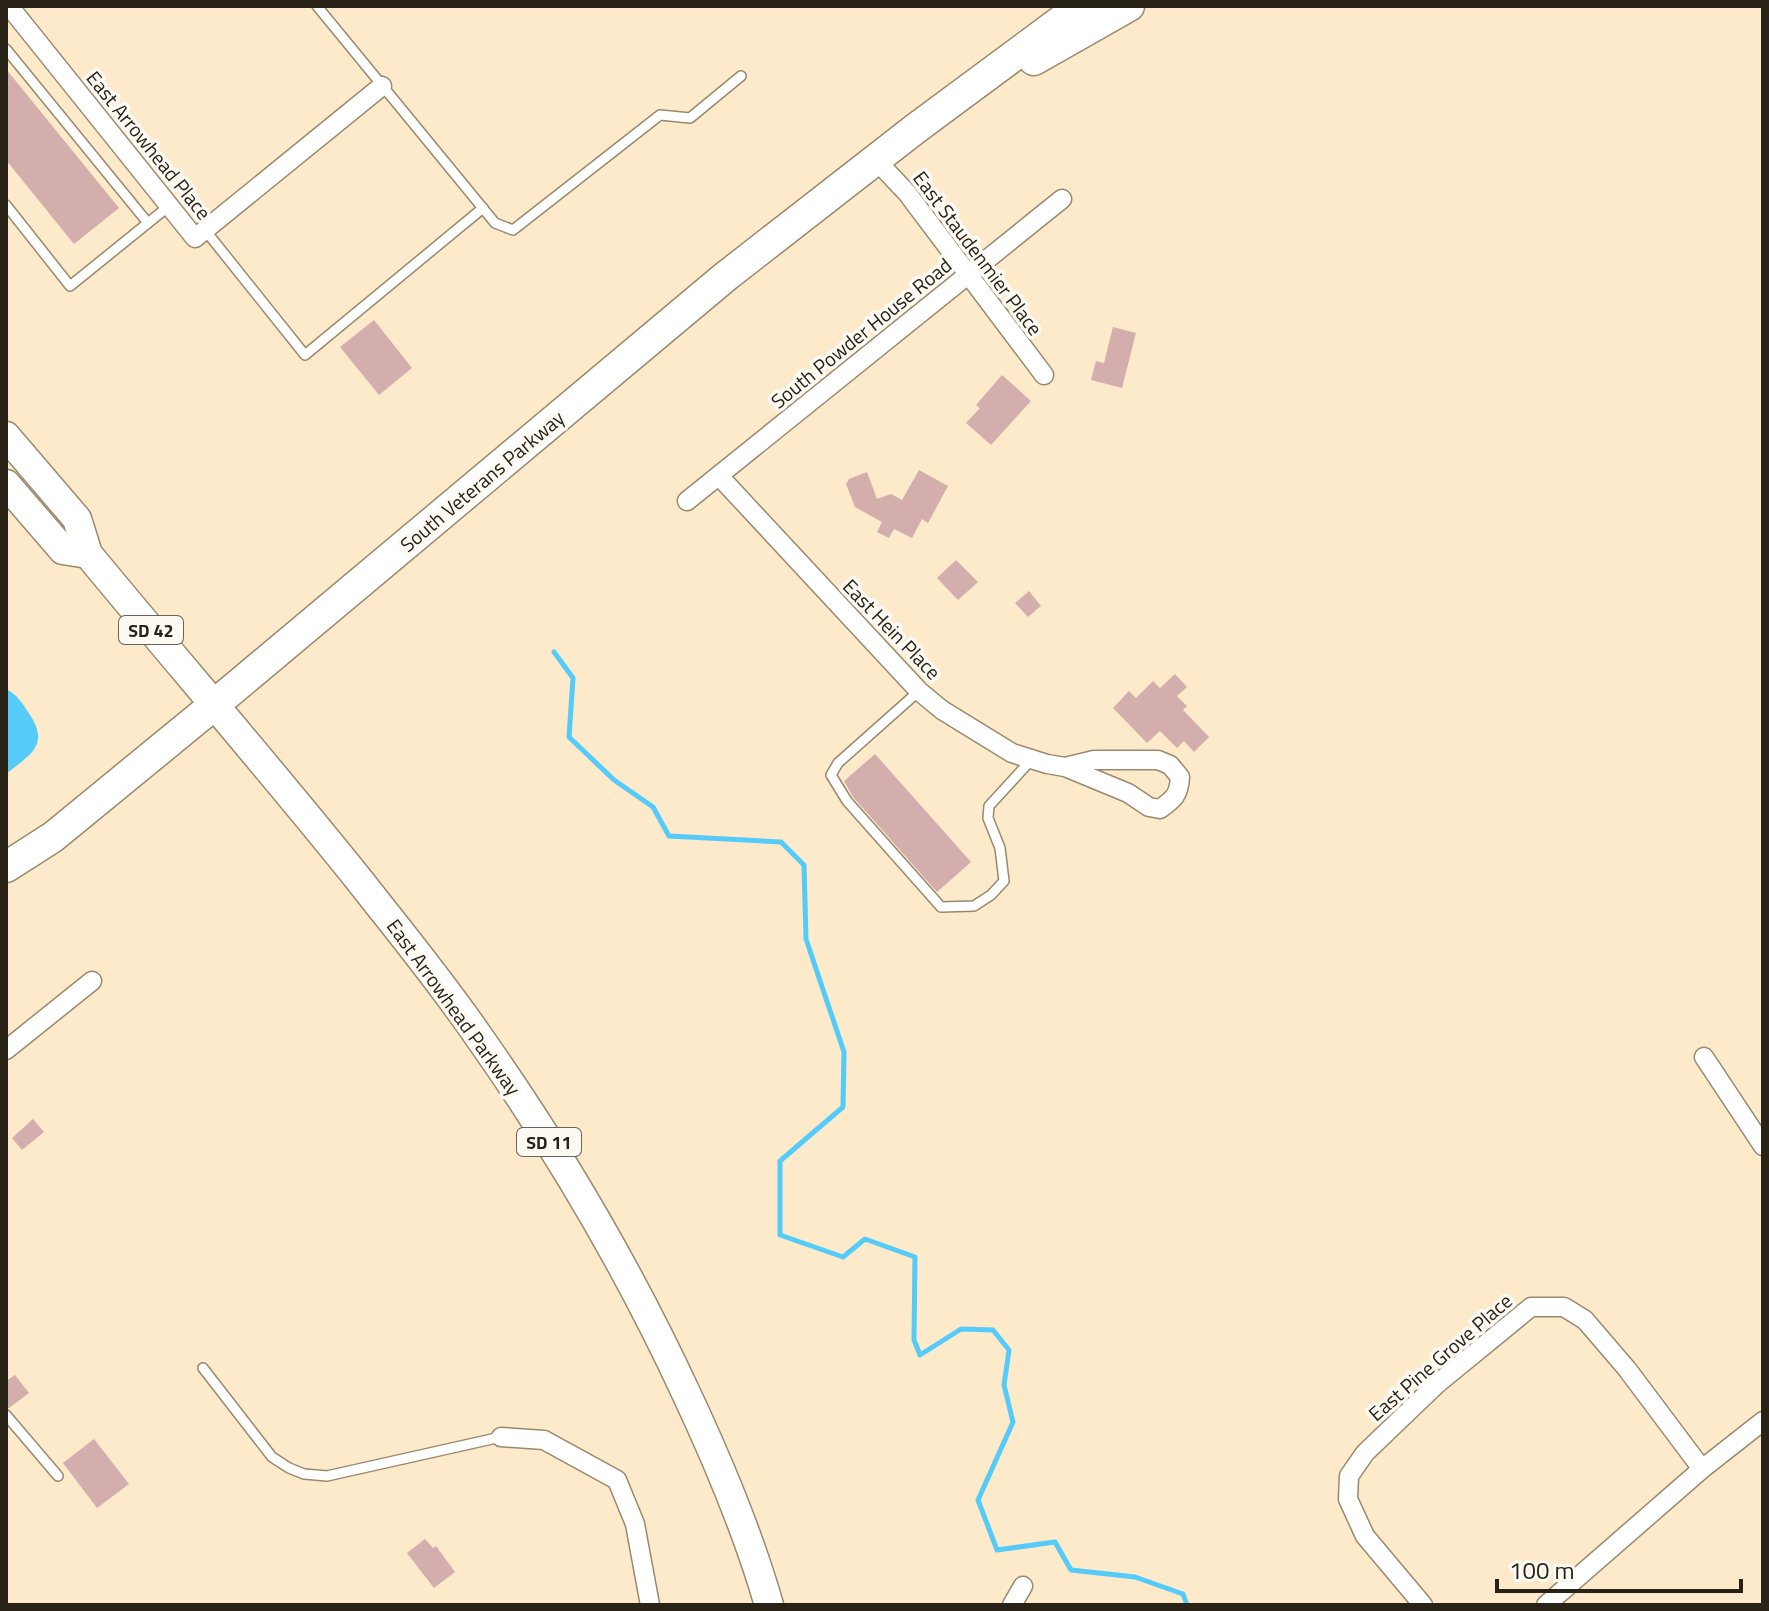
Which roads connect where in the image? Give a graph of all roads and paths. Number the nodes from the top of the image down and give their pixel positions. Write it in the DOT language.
graph roads {
  1 [pos="9,6"];
  2 [pos="317,6"];
  3 [pos="1081,6"];
  4 [pos="1129,6"];
  5 [pos="6,49"];
  6 [pos="741,76"];
  7 [pos="382,86"];
  8 [pos="915,129"];
  9 [pos="875,159"];
  10 [pos="1062,199"];
  11 [pos="6,205"];
  12 [pos="169,206"];
  13 [pos="483,208"];
  14 [pos="148,223"];
  15 [pos="205,230"];
  16 [pos="968,275"];
  17 [pos="1044,375"];
  18 [pos="6,436"];
  19 [pos="719,476"];
  20 [pos="6,484"];
  21 [pos="687,501"];
  22 [pos="88,554"];
  23 [pos="919,691"];
  24 [pos="214,705"];
  25 [pos="1032,759"];
  26 [pos="1065,767"];
  27 [pos="53,837"];
  28 [pos="6,867"];
  29 [pos="6,887"];
  30 [pos="92,981"];
  31 [pos="6,1050"];
  32 [pos="1704,1057"];
  33 [pos="1763,1146"];
  34 [pos="203,1368"];
  35 [pos="6,1415"];
  36 [pos="1763,1421"];
  37 [pos="501,1437"];
  38 [pos="1702,1469"];
  39 [pos="58,1476"];
  40 [pos="1023,1586"];
  41 [pos="650,1605"];
  42 [pos="769,1605"];
  43 [pos="1012,1605"];
  44 [pos="1423,1605"];
  45 [pos="1546,1605"];
  1 -- 12 [label="street, East Arrowhead Place"];
  2 -- 7 [label="lane"];
  3 -- 8 [label="highway"];
  4 -- 8 [label="highway"];
  5 -- 14 [label="lane"];
  6 -- 13 [label="lane"];
  7 -- 13 [label="lane"];
  7 -- 15 [label="street, East Arrowhead Place"];
  8 -- 9 [label="highway, South Veterans Parkway"];
  9 -- 16 [label="street, East Staudenmier Place"];
  9 -- 24 [label="highway, South Veterans Parkway"];
  10 -- 16 [label="street, South Powder House Road"];
  11 -- 14 [label="lane"];
  12 -- 14 [label="lane"];
  12 -- 15 [label="street, East Arrowhead Place"];
  13 -- 15 [label="lane"];
  16 -- 17 [label="street, East Staudenmier Place"];
  16 -- 19 [label="street, South Powder House Road"];
  18 -- 22 [label="main road, East Arrowhead Parkway / SD 42"];
  19 -- 21 [label="street, South Powder House Road"];
  19 -- 23 [label="street, East Hein Place"];
  20 -- 22 [label="main road, East Arrowhead Parkway / SD 42"];
  22 -- 24 [label="main road, East Arrowhead Parkway / SD 42"];
  23 -- 25 [label="street, East Hein Place"];
  23 -- 25 [label="lane"];
  24 -- 27 [label="highway, South Veterans Parkway"];
  24 -- 42 [label="main road, East Arrowhead Parkway / SD 11"];
  25 -- 26 [label="street, East Hein Place"];
  26 -- 26 [label="street, East Hein Place"];
  27 -- 28 [label="highway, South Veterans Parkway"];
  27 -- 29 [label="highway, South Veterans Parkway"];
  30 -- 31 [label="street"];
  32 -- 33 [label="street"];
  34 -- 37 [label="lane"];
  35 -- 39 [label="lane"];
  36 -- 38 [label="street"];
  37 -- 41 [label="street"];
  38 -- 44 [label="street, East Pine Grove Place"];
  38 -- 45 [label="street"];
  40 -- 43 [label="street"];
}
